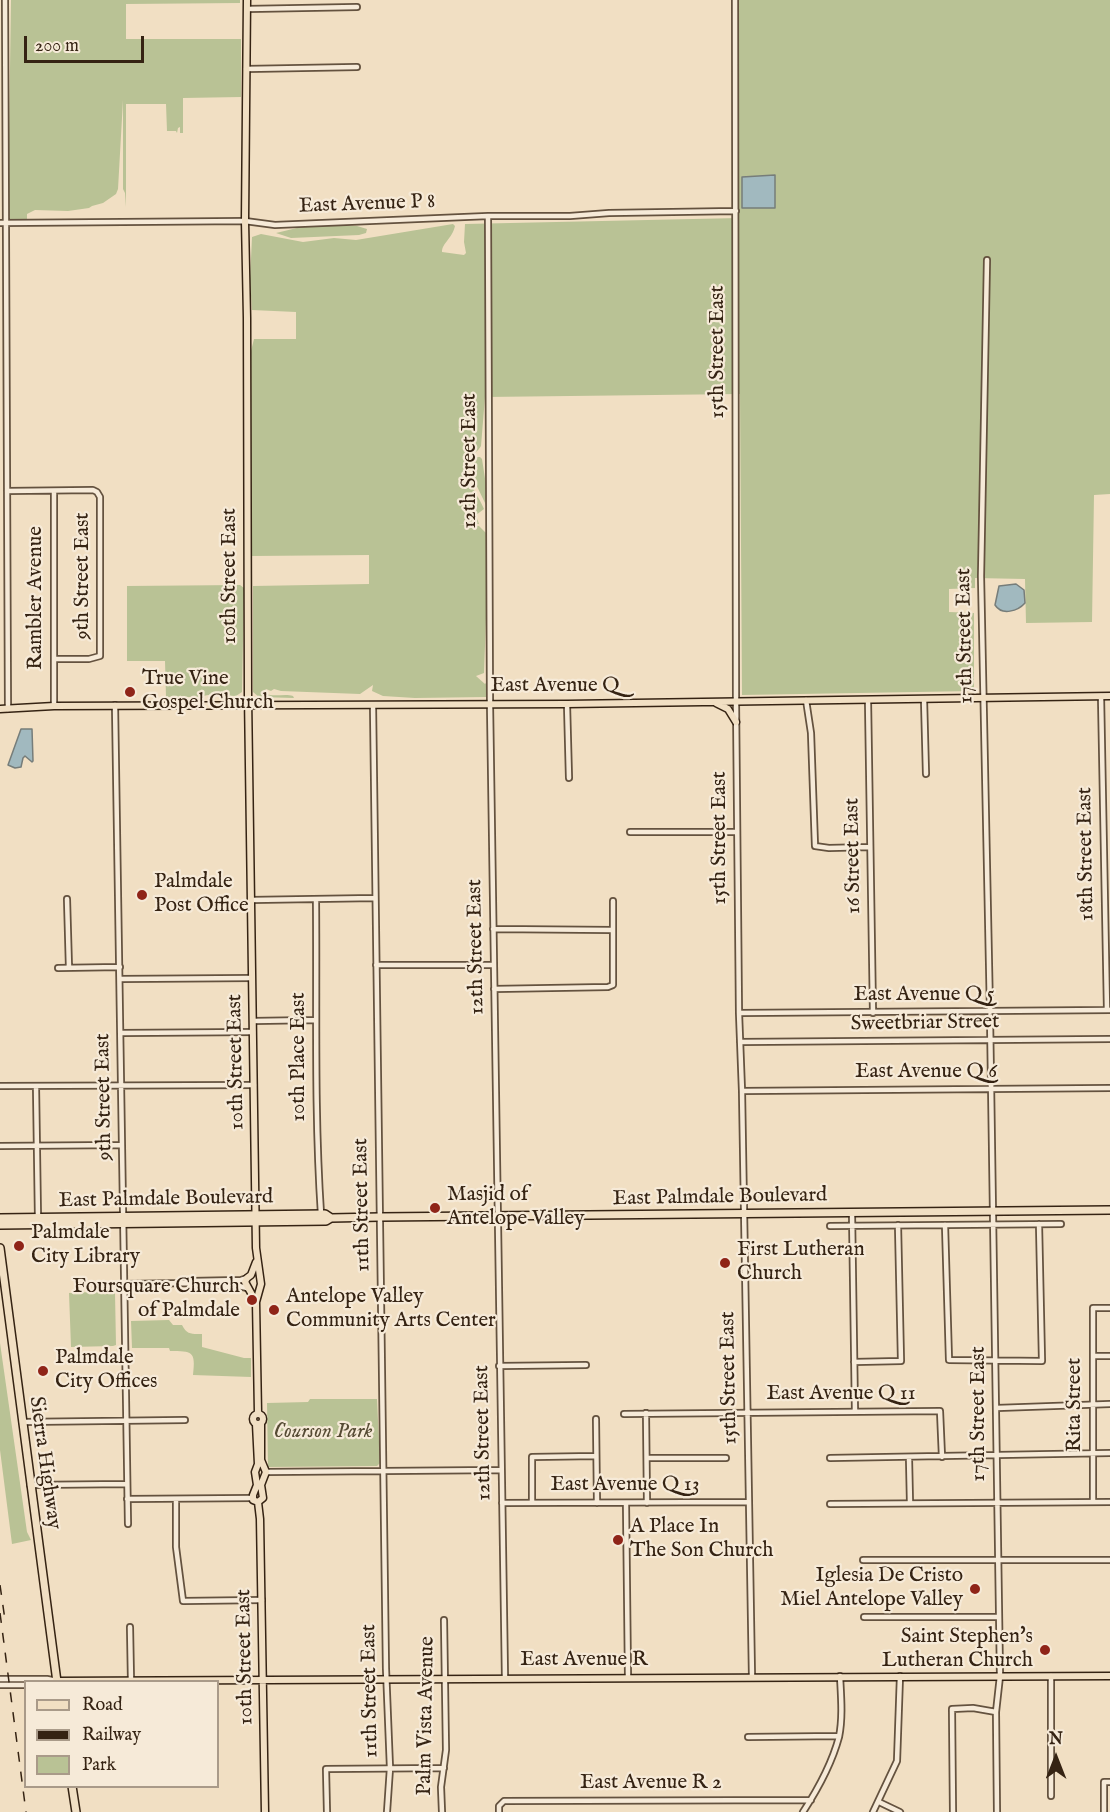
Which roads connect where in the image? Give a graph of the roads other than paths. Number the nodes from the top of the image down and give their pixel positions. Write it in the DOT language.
graph roads {
  1 [pos="5,0"];
  2 [pos="247,0"];
  3 [pos="735,0"];
  4 [pos="357,7"];
  5 [pos="247,9"];
  6 [pos="357,67"];
  7 [pos="246,69"];
  8 [pos="735,211"];
  9 [pos="488,216"];
  10 [pos="245,221"];
  11 [pos="3,223"];
  12 [pos="987,260"];
  13 [pos="7,491"];
  14 [pos="54,491"];
  15 [pos="54,659"];
  16 [pos="1101,696"];
  17 [pos="1110,696"];
  18 [pos="983,697"];
  19 [pos="924,699"];
  20 [pos="806,700"];
  21 [pos="868,700"];
  22 [pos="736,701"];
  23 [pos="713,702"];
  24 [pos="490,704"];
  25 [pos="567,704"];
  26 [pos="115,705"];
  27 [pos="248,705"];
  28 [pos="373,705"];
  29 [pos="54,706"];
  30 [pos="4,709"];
  31 [pos="736,722"];
  32 [pos="926,774"];
  33 [pos="569,778"];
  34 [pos="630,832"];
  35 [pos="737,832"];
  36 [pos="870,847"];
  37 [pos="375,898"];
  38 [pos="67,899"];
  39 [pos="251,900"];
  40 [pos="316,900"];
  41 [pos="613,901"];
  42 [pos="493,929"];
  43 [pos="612,930"];
  44 [pos="494,964"];
  45 [pos="376,965"];
  46 [pos="120,967"];
  47 [pos="58,968"];
  48 [pos="69,968"];
  49 [pos="253,978"];
  50 [pos="120,979"];
  51 [pos="494,989"];
  52 [pos="1108,1010"];
  53 [pos="739,1013"];
  54 [pos="873,1013"];
  55 [pos="990,1014"];
  56 [pos="315,1020"];
  57 [pos="252,1021"];
  58 [pos="253,1032"];
  59 [pos="121,1033"];
  60 [pos="1110,1039"];
  61 [pos="989,1040"];
  62 [pos="740,1042"];
  63 [pos="254,1085"];
  64 [pos="0,1086"];
  65 [pos="36,1086"];
  66 [pos="122,1086"];
  67 [pos="990,1088"];
  68 [pos="1110,1088"];
  69 [pos="742,1091"];
  70 [pos="122,1145"];
  71 [pos="0,1146"];
  72 [pos="36,1146"];
  73 [pos="1110,1210"];
  74 [pos="992,1212"];
  75 [pos="852,1213"];
  76 [pos="321,1214"];
  77 [pos="744,1214"];
  78 [pos="380,1217"];
  79 [pos="498,1217"];
  80 [pos="0,1218"];
  81 [pos="38,1218"];
  82 [pos="331,1218"];
  83 [pos="256,1219"];
  84 [pos="123,1220"];
  85 [pos="993,1224"];
  86 [pos="1039,1224"];
  87 [pos="1061,1224"];
  88 [pos="0,1225"];
  89 [pos="898,1225"];
  90 [pos="945,1225"];
  91 [pos="830,1226"];
  92 [pos="852,1226"];
  93 [pos="0,1248"];
  94 [pos="256,1259"];
  95 [pos="2,1273"];
  96 [pos="249,1276"];
  97 [pos="260,1278"];
  98 [pos="188,1283"];
  99 [pos="125,1284"];
  100 [pos="258,1288"];
  101 [pos="249,1289"];
  102 [pos="256,1302"];
  103 [pos="1110,1308"];
  104 [pos="1093,1356"];
  105 [pos="1110,1356"];
  106 [pos="996,1360"];
  107 [pos="854,1362"];
  108 [pos="586,1365"];
  109 [pos="499,1366"];
  110 [pos="1093,1404"];
  111 [pos="1110,1404"];
  112 [pos="997,1408"];
  113 [pos="855,1412"];
  114 [pos="646,1413"];
  115 [pos="747,1413"];
  116 [pos="624,1414"];
  117 [pos="596,1419"];
  118 [pos="185,1420"];
  119 [pos="127,1421"];
  120 [pos="22,1422"];
  121 [pos="1093,1454"];
  122 [pos="1110,1454"];
  123 [pos="996,1455"];
  124 [pos="596,1456"];
  125 [pos="942,1457"];
  126 [pos="647,1458"];
  127 [pos="726,1458"];
  128 [pos="830,1458"];
  129 [pos="909,1458"];
  130 [pos="384,1470"];
  131 [pos="501,1470"];
  132 [pos="261,1472"];
  133 [pos="127,1484"];
  134 [pos="30,1485"];
  135 [pos="257,1496"];
  136 [pos="127,1499"];
  137 [pos="176,1499"];
  138 [pos="748,1502"];
  139 [pos="997,1502"];
  140 [pos="1094,1502"];
  141 [pos="1110,1502"];
  142 [pos="502,1503"];
  143 [pos="532,1503"];
  144 [pos="597,1503"];
  145 [pos="626,1503"];
  146 [pos="647,1503"];
  147 [pos="910,1503"];
  148 [pos="830,1504"];
  149 [pos="128,1524"];
  150 [pos="863,1560"];
  151 [pos="998,1560"];
  152 [pos="1110,1560"];
  153 [pos="261,1600"];
  154 [pos="864,1617"];
  155 [pos="999,1617"];
  156 [pos="444,1620"];
  157 [pos="130,1627"];
  158 [pos="840,1676"];
  159 [pos="900,1676"];
  160 [pos="1000,1676"];
  161 [pos="1052,1676"];
  162 [pos="1110,1676"];
  163 [pos="628,1677"];
  164 [pos="752,1677"];
  165 [pos="505,1678"];
  166 [pos="0,1679"];
  167 [pos="263,1679"];
  168 [pos="387,1679"];
  169 [pos="445,1679"];
  170 [pos="50,1680"];
  171 [pos="57,1680"];
  172 [pos="131,1680"];
  173 [pos="197,1680"];
  174 [pos="0,1685"];
  175 [pos="24,1685"];
  176 [pos="996,1712"];
  177 [pos="839,1736"];
  178 [pos="748,1737"];
  179 [pos="390,1768"];
  180 [pos="444,1768"];
  181 [pos="1107,1782"];
  182 [pos="72,1788"];
  183 [pos="1051,1796"];
  184 [pos="811,1800"];
  185 [pos="879,1802"];
  186 [pos="76,1812"];
  187 [pos="266,1812"];
  188 [pos="327,1812"];
  189 [pos="387,1812"];
  190 [pos="442,1812"];
  191 [pos="499,1812"];
  192 [pos="803,1812"];
  193 [pos="873,1812"];
  194 [pos="900,1812"];
  195 [pos="953,1812"];
  196 [pos="997,1812"];
  197 [pos="1104,1812"];
  1 -- 11 [label="street"];
  2 -- 5 [label="main road, 10th Street East"];
  3 -- 8 [label="street, 15th Street East"];
  4 -- 5 [label="street"];
  5 -- 7 [label="main road, 10th Street East"];
  6 -- 7 [label="street"];
  7 -- 10 [label="main road, 10th Street East"];
  8 -- 9 [label="street, East Avenue P 8"];
  8 -- 22 [label="street, 15th Street East"];
  9 -- 10 [label="street, East Avenue P 8"];
  9 -- 24 [label="street, 12th Street East"];
  10 -- 11 [label="street, East Avenue P 8"];
  10 -- 27 [label="main road, 10th Street East"];
  11 -- 13 [label="street"];
  12 -- 18 [label="street, 17th Street East"];
  13 -- 14 [label="street"];
  13 -- 30 [label="street"];
  14 -- 15 [label="street, Rambler Avenue"];
  14 -- 15 [label="street, 9th Street East"];
  15 -- 29 [label="street, Rambler Avenue"];
  16 -- 17 [label="main road, East Avenue Q"];
  16 -- 18 [label="main road, East Avenue Q"];
  16 -- 52 [label="street, 18th Street East"];
  18 -- 19 [label="main road, East Avenue Q"];
  18 -- 55 [label="street, 17th Street East"];
  19 -- 21 [label="main road, East Avenue Q"];
  19 -- 32 [label="street"];
  20 -- 21 [label="main road, East Avenue Q"];
  20 -- 22 [label="main road, East Avenue Q"];
  20 -- 36 [label="street"];
  21 -- 36 [label="street, 16 Street East"];
  22 -- 23 [label="main road, East Avenue Q"];
  22 -- 31 [label="street, 15th Street East"];
  23 -- 25 [label="main road, East Avenue Q"];
  23 -- 31 [label="main road"];
  24 -- 25 [label="main road, East Avenue Q"];
  24 -- 28 [label="main road, East Avenue Q"];
  24 -- 42 [label="street, 12th Street East"];
  25 -- 33 [label="street"];
  26 -- 27 [label="main road, East Avenue Q"];
  26 -- 29 [label="main road, East Avenue Q"];
  26 -- 46 [label="street, 9th Street East"];
  27 -- 28 [label="main road, East Avenue Q"];
  27 -- 39 [label="main road, 10th Street East"];
  28 -- 37 [label="street, 11th Street East"];
  29 -- 30 [label="main road, East Avenue Q"];
  31 -- 35 [label="street, 15th Street East"];
  34 -- 35 [label="street"];
  35 -- 53 [label="street, 15th Street East"];
  36 -- 54 [label="street, 16 Street East"];
  37 -- 40 [label="street"];
  37 -- 45 [label="street, 11th Street East"];
  38 -- 48 [label="street"];
  39 -- 40 [label="street"];
  39 -- 49 [label="main road, 10th Street East"];
  40 -- 56 [label="street, 10th Place East"];
  41 -- 43 [label="street"];
  42 -- 43 [label="street"];
  42 -- 44 [label="street, 12th Street East"];
  43 -- 51 [label="street"];
  44 -- 45 [label="street"];
  44 -- 51 [label="street, 12th Street East"];
  45 -- 78 [label="street, 11th Street East"];
  46 -- 48 [label="street"];
  46 -- 50 [label="street, 9th Street East"];
  47 -- 48 [label="street"];
  49 -- 50 [label="street"];
  49 -- 57 [label="main road, 10th Street East"];
  50 -- 59 [label="street, 9th Street East"];
  51 -- 79 [label="street, 12th Street East"];
  52 -- 55 [label="street, East Avenue Q 5"];
  53 -- 54 [label="street, East Avenue Q 5"];
  53 -- 62 [label="street, 15th Street East"];
  54 -- 55 [label="street, East Avenue Q 5"];
  55 -- 61 [label="street, 17th Street East"];
  56 -- 57 [label="street"];
  56 -- 76 [label="street, 10th Place East"];
  57 -- 58 [label="main road, 10th Street East"];
  58 -- 59 [label="street"];
  58 -- 63 [label="main road, 10th Street East"];
  59 -- 66 [label="street, 9th Street East"];
  60 -- 61 [label="street, Sweetbriar Street"];
  61 -- 62 [label="street, Sweetbriar Street"];
  61 -- 67 [label="street, 17th Street East"];
  62 -- 69 [label="street, 15th Street East"];
  63 -- 66 [label="street"];
  63 -- 83 [label="main road, 10th Street East"];
  64 -- 65 [label="street"];
  65 -- 66 [label="street"];
  65 -- 72 [label="street"];
  66 -- 70 [label="street, 9th Street East"];
  67 -- 68 [label="street, East Avenue Q 6"];
  67 -- 69 [label="street, East Avenue Q 6"];
  67 -- 74 [label="street, 17th Street East"];
  69 -- 77 [label="street, 15th Street East"];
  70 -- 72 [label="street"];
  70 -- 84 [label="street, 9th Street East"];
  71 -- 72 [label="street"];
  72 -- 81 [label="street"];
  73 -- 74 [label="highway, East Palmdale Boulevard"];
  74 -- 75 [label="highway, East Palmdale Boulevard"];
  74 -- 85 [label="street, 17th Street East"];
  75 -- 77 [label="highway, East Palmdale Boulevard"];
  75 -- 92 [label="street"];
  76 -- 82 [label="highway, East Palmdale Boulevard"];
  76 -- 83 [label="highway, East Palmdale Boulevard"];
  77 -- 79 [label="highway, East Palmdale Boulevard"];
  77 -- 115 [label="street, 15th Street East"];
  78 -- 79 [label="highway, East Palmdale Boulevard"];
  78 -- 82 [label="highway, East Palmdale Boulevard"];
  78 -- 130 [label="street, 11th Street East"];
  79 -- 109 [label="street, 12th Street East"];
  80 -- 81 [label="highway, East Palmdale Boulevard"];
  81 -- 84 [label="highway, East Palmdale Boulevard"];
  82 -- 83 [label="highway, East Palmdale Boulevard"];
  83 -- 84 [label="highway, East Palmdale Boulevard"];
  83 -- 94 [label="main road, 10th Street East"];
  84 -- 88 [label="highway, East Palmdale Boulevard"];
  84 -- 99 [label="street, 9th Street East"];
  85 -- 86 [label="street, East Palmdale Boulevard"];
  85 -- 90 [label="street, East Palmdale Boulevard"];
  85 -- 106 [label="street, 17th Street East"];
  86 -- 87 [label="street, East Palmdale Boulevard"];
  86 -- 106 [label="street"];
  89 -- 90 [label="street, East Palmdale Boulevard"];
  89 -- 92 [label="street, East Palmdale Boulevard"];
  89 -- 107 [label="street"];
  90 -- 106 [label="street"];
  91 -- 92 [label="street, East Palmdale Boulevard"];
  92 -- 107 [label="street"];
  93 -- 95 [label="highway, Sierra Highway"];
  94 -- 96 [label="main road, 10th Street East"];
  94 -- 97 [label="main road, 10th Street East"];
  95 -- 120 [label="highway, Sierra Highway"];
  96 -- 97 [label="main road"];
  96 -- 98 [label="street"];
  96 -- 101 [label="main road"];
  97 -- 100 [label="main road"];
  98 -- 99 [label="street"];
  98 -- 101 [label="street"];
  99 -- 119 [label="street, 9th Street East"];
  100 -- 101 [label="main road"];
  100 -- 102 [label="main road"];
  101 -- 102 [label="main road"];
  102 -- 132 [label="main road, 10th Street East"];
  103 -- 104 [label="street, Rita Street"];
  104 -- 105 [label="street"];
  104 -- 110 [label="street, Rita Street"];
  106 -- 112 [label="street, 17th Street East"];
  107 -- 113 [label="street"];
  108 -- 109 [label="street"];
  109 -- 131 [label="street, 12th Street East"];
  110 -- 111 [label="street"];
  110 -- 112 [label="street"];
  110 -- 121 [label="street, Rita Street"];
  112 -- 123 [label="street, 17th Street East"];
  113 -- 115 [label="street, East Avenue Q 11"];
  113 -- 125 [label="street, East Avenue Q 11"];
  114 -- 115 [label="street, East Avenue Q 11"];
  114 -- 116 [label="street, East Avenue Q 11"];
  114 -- 126 [label="street"];
  115 -- 138 [label="street, 15th Street East"];
  117 -- 124 [label="street"];
  118 -- 119 [label="street"];
  119 -- 120 [label="street"];
  119 -- 133 [label="street, 9th Street East"];
  120 -- 134 [label="highway, Sierra Highway"];
  121 -- 122 [label="street"];
  121 -- 123 [label="street"];
  121 -- 140 [label="street, Rita Street"];
  123 -- 125 [label="street"];
  123 -- 139 [label="street, 17th Street East"];
  124 -- 143 [label="street"];
  124 -- 144 [label="street"];
  125 -- 129 [label="street"];
  126 -- 127 [label="street"];
  126 -- 146 [label="street"];
  128 -- 129 [label="street"];
  129 -- 147 [label="street"];
  130 -- 131 [label="street"];
  130 -- 132 [label="street"];
  130 -- 168 [label="street, 11th Street East"];
  131 -- 142 [label="street, 12th Street East"];
  132 -- 135 [label="main road, 10th Street East"];
  133 -- 134 [label="street"];
  133 -- 136 [label="street, 9th Street East"];
  134 -- 171 [label="highway, Sierra Highway"];
  135 -- 137 [label="street"];
  135 -- 153 [label="main road, 10th Street East"];
  136 -- 137 [label="street"];
  136 -- 149 [label="street, 9th Street East"];
  137 -- 153 [label="street"];
  138 -- 146 [label="street, East Avenue Q 13"];
  138 -- 164 [label="street, 15th Street East"];
  139 -- 140 [label="street"];
  139 -- 147 [label="street"];
  139 -- 151 [label="street, 17th Street East"];
  140 -- 141 [label="street"];
  142 -- 143 [label="street, East Avenue Q 13"];
  142 -- 165 [label="street, 12th Street East"];
  143 -- 144 [label="street, East Avenue Q 13"];
  144 -- 145 [label="street, East Avenue Q 13"];
  145 -- 146 [label="street, East Avenue Q 13"];
  145 -- 163 [label="street"];
  147 -- 148 [label="street"];
  150 -- 151 [label="street"];
  151 -- 152 [label="street"];
  151 -- 155 [label="street, 17th Street East"];
  153 -- 167 [label="main road, 10th Street East"];
  154 -- 155 [label="street"];
  155 -- 160 [label="street, 17th Street East"];
  156 -- 169 [label="street, Palm Vista Avenue"];
  157 -- 172 [label="street"];
  158 -- 159 [label="main road, East Avenue R"];
  158 -- 164 [label="main road, East Avenue R"];
  158 -- 177 [label="street"];
  159 -- 160 [label="main road, East Avenue R"];
  159 -- 185 [label="street"];
  160 -- 161 [label="main road, East Avenue R"];
  160 -- 176 [label="street, 17th Street East"];
  161 -- 162 [label="main road, East Avenue R"];
  161 -- 183 [label="street"];
  163 -- 164 [label="main road, East Avenue R"];
  163 -- 165 [label="main road, East Avenue R"];
  165 -- 169 [label="main road, East Avenue R"];
  166 -- 170 [label="street, East Avenue R"];
  167 -- 168 [label="main road, East Avenue R"];
  167 -- 173 [label="main road, East Avenue R"];
  167 -- 187 [label="main road, 10th Street East"];
  168 -- 169 [label="main road, East Avenue R"];
  168 -- 179 [label="street, 11th Street East"];
  169 -- 180 [label="street, Palm Vista Avenue"];
  174 -- 175 [label="street"];
  176 -- 195 [label="street"];
  176 -- 196 [label="street, 17th Street East"];
  177 -- 178 [label="street"];
  177 -- 184 [label="street"];
  179 -- 180 [label="street"];
  179 -- 188 [label="street"];
  179 -- 189 [label="street, 11th Street East"];
  180 -- 190 [label="street, Palm Vista Avenue"];
  181 -- 197 [label="street"];
  182 -- 186 [label="highway"];
  184 -- 191 [label="street, East Avenue R 2"];
  184 -- 192 [label="street"];
  185 -- 193 [label="street"];
  185 -- 194 [label="street"];
}
